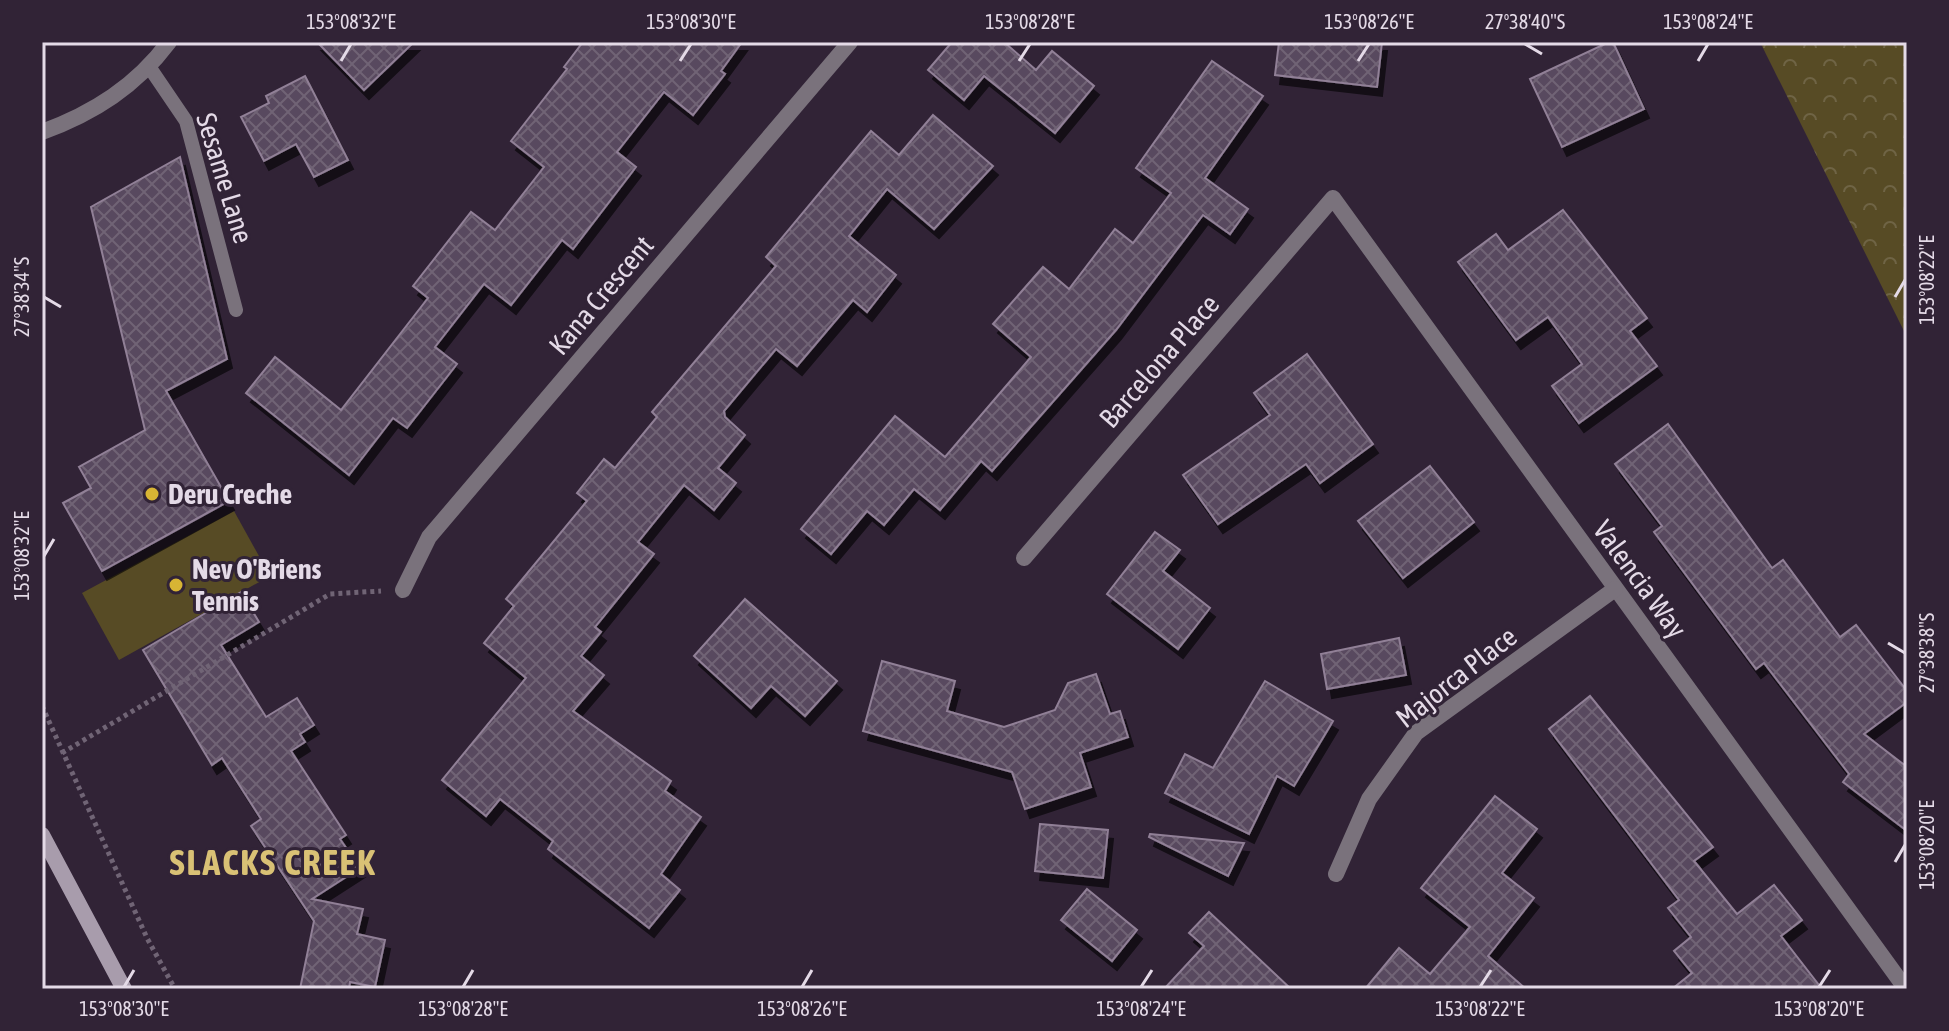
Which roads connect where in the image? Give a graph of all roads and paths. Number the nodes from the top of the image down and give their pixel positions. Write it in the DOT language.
graph roads {
  1 [pos="169,42"];
  2 [pos="850,42"];
  3 [pos="150,68"];
  4 [pos="42,132"];
  5 [pos="1333,198"];
  6 [pos="236,310"];
  7 [pos="1024,558"];
  8 [pos="1615,589"];
  9 [pos="403,590"];
  10 [pos="42,706"];
  11 [pos="62,753"];
  12 [pos="42,835"];
  13 [pos="1336,874"];
  14 [pos="124,989"];
  15 [pos="175,989"];
  16 [pos="1906,989"];
  1 -- 3 [label="street"];
  2 -- 9 [label="street, Kana Crescent"];
  3 -- 4 [label="street"];
  3 -- 6 [label="lane, Sesame Lane"];
  5 -- 7 [label="street, Barcelona Place"];
  5 -- 8 [label="street, Valencia Way"];
  8 -- 13 [label="street, Majorca Place"];
  8 -- 16 [label="street, Valencia Way"];
  9 -- 11 [label="path"];
  10 -- 11 [label="path"];
  11 -- 15 [label="path"];
  12 -- 14 [label="main road"];
}
